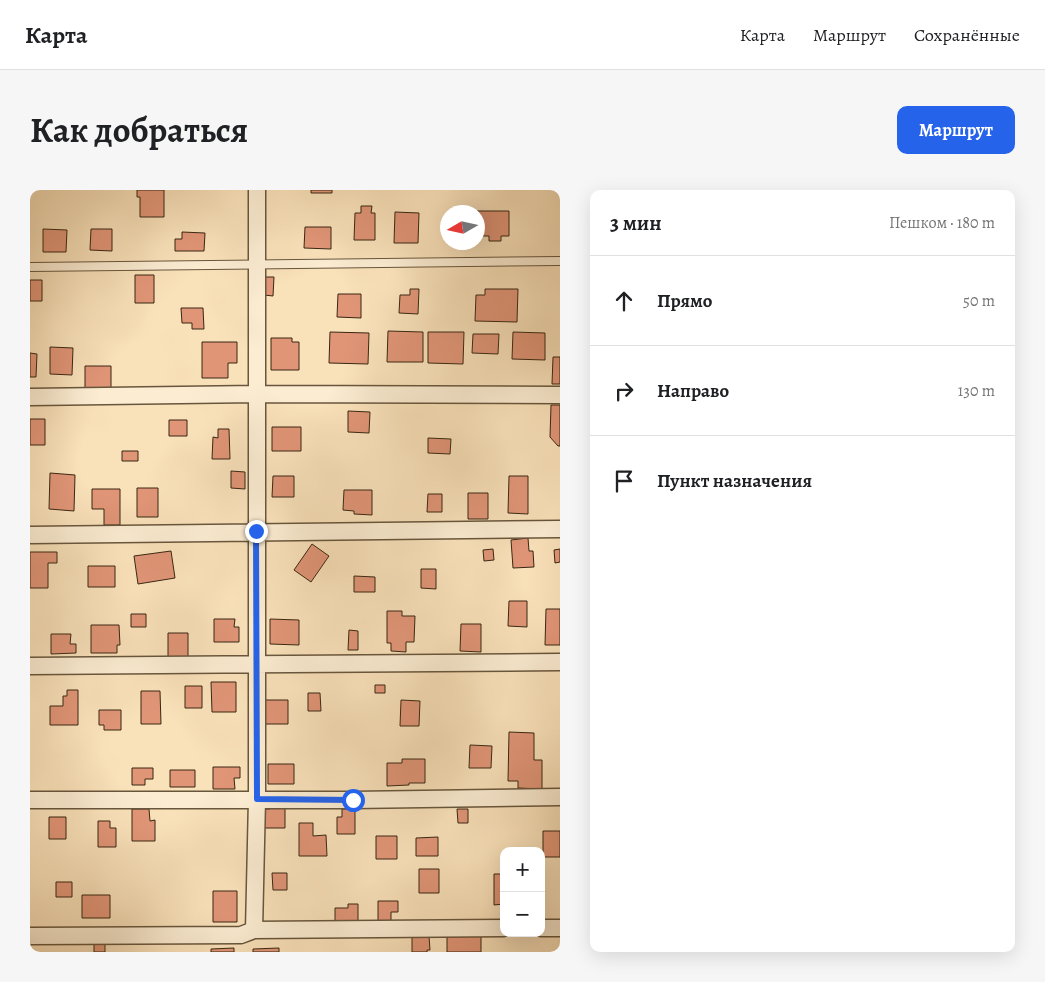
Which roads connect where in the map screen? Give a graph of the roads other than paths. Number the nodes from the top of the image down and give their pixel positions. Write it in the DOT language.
graph roads {
  1 [pos="257,190"];
  2 [pos="560,261"];
  3 [pos="256,264"];
  4 [pos="30,267"];
  5 [pos="257,394"];
  6 [pos="560,395"];
  7 [pos="30,397"];
  8 [pos="560,529"];
  9 [pos="256,531"];
  10 [pos="30,535"];
  11 [pos="560,662"];
  12 [pos="257,665"];
  13 [pos="30,666"];
  14 [pos="560,797"];
  15 [pos="257,799"];
  16 [pos="30,800"];
  17 [pos="500,928"];
  18 [pos="545,928"];
  19 [pos="560,928"];
  20 [pos="254,930"];
  21 [pos="30,936"];
  1 -- 3 [label="street"];
  2 -- 3 [label="lane"];
  3 -- 4 [label="lane"];
  3 -- 5 [label="street"];
  5 -- 6 [label="street"];
  5 -- 7 [label="street"];
  5 -- 9 [label="street"];
  8 -- 9 [label="street"];
  9 -- 10 [label="street"];
  9 -- 12 [label="street"];
  11 -- 12 [label="street"];
  12 -- 13 [label="street"];
  12 -- 15 [label="street"];
  14 -- 15 [label="street"];
  15 -- 16 [label="street"];
  15 -- 20 [label="street"];
  17 -- 20 [label="street"];
  18 -- 19 [label="street"];
  20 -- 21 [label="street"];
}
